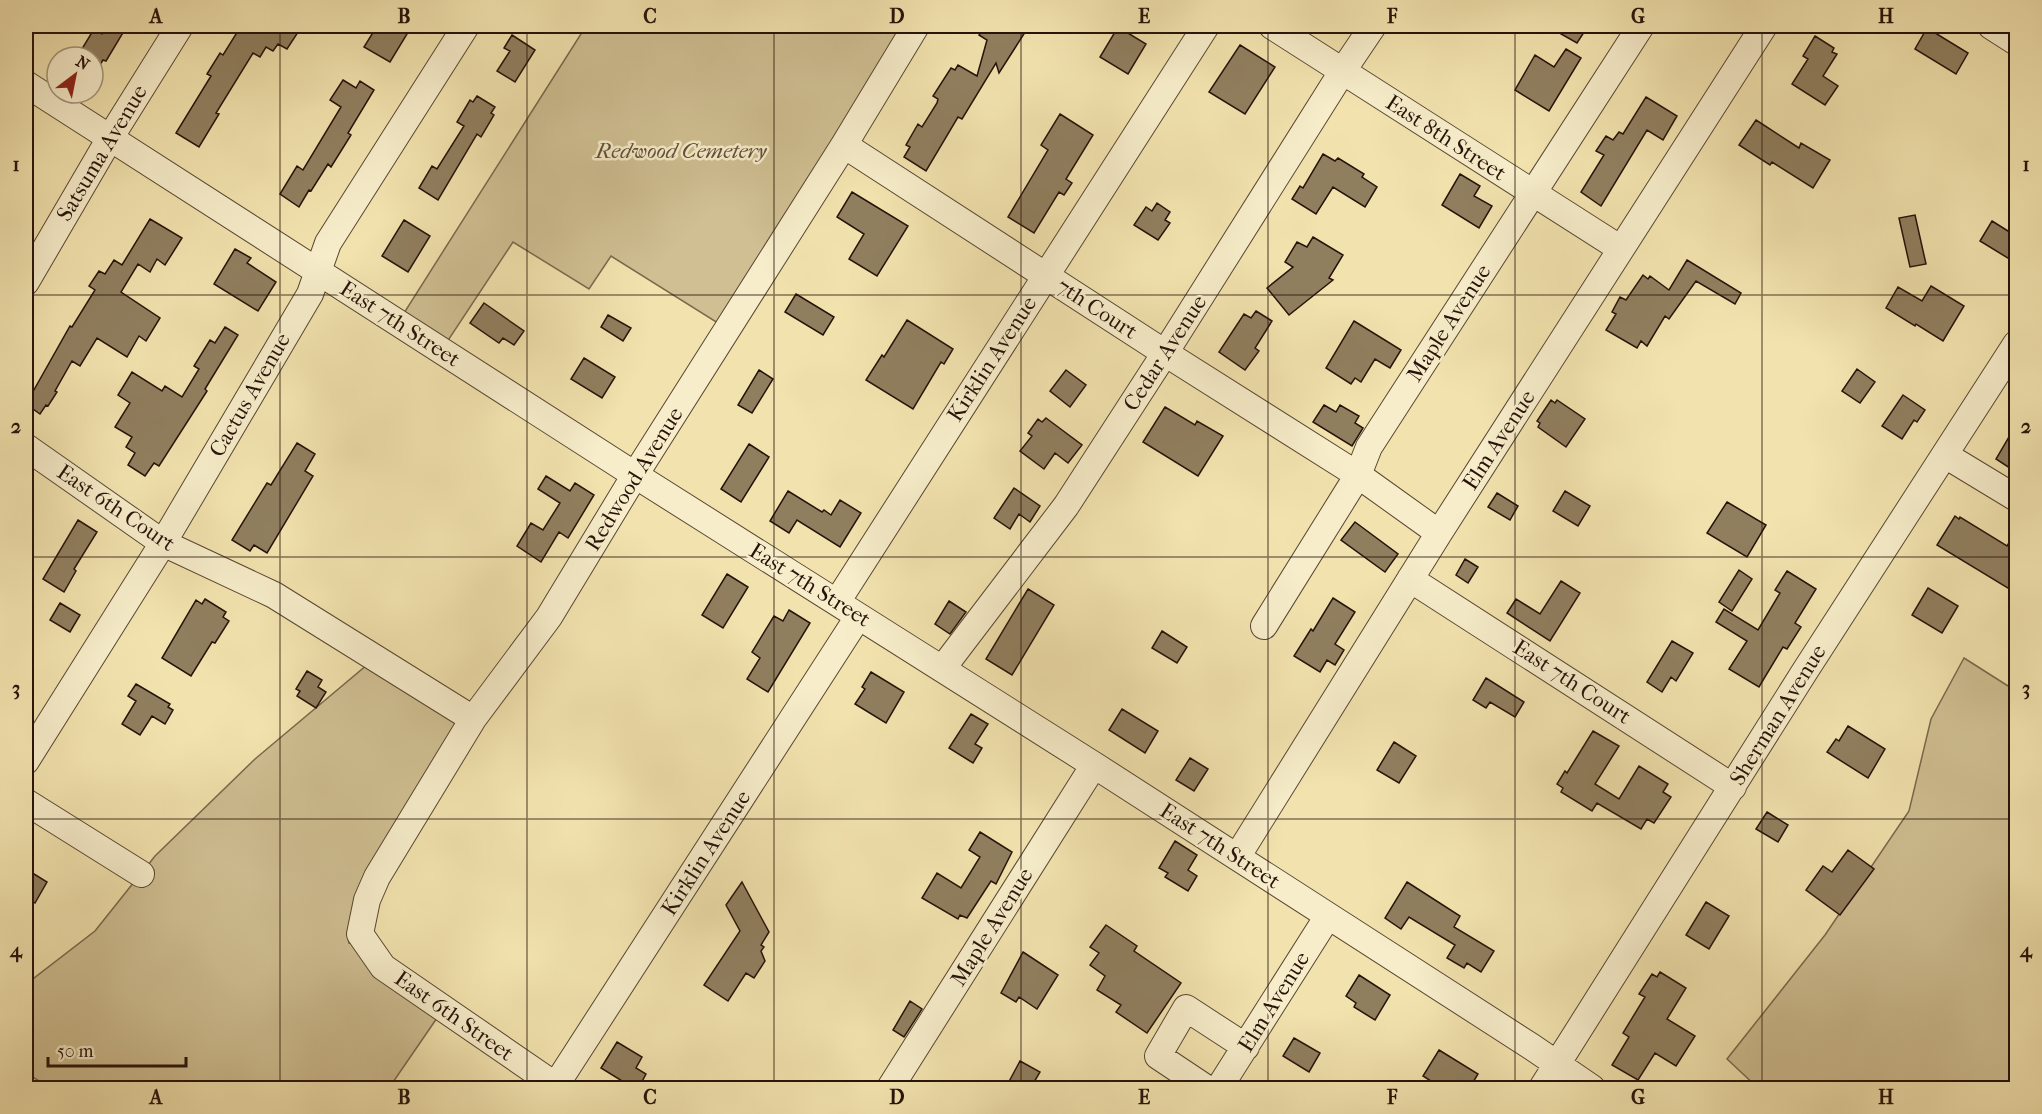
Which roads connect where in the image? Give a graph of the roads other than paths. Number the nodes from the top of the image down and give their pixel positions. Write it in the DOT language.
graph roads {
  1 [pos="180,26"];
  2 [pos="466,26"];
  3 [pos="916,26"];
  4 [pos="1206,26"];
  5 [pos="1272,26"];
  6 [pos="1373,26"];
  7 [pos="1641,26"];
  8 [pos="1764,26"];
  9 [pos="1990,26"];
  10 [pos="2016,42"];
  11 [pos="1342,72"];
  12 [pos="26,84"];
  13 [pos="110,138"];
  14 [pos="844,145"];
  15 [pos="1532,194"];
  16 [pos="1621,249"];
  17 [pos="317,271"];
  18 [pos="1046,276"];
  19 [pos="26,282"];
  20 [pos="2016,344"];
  21 [pos="1166,354"];
  22 [pos="26,447"];
  23 [pos="1945,455"];
  24 [pos="635,475"];
  25 [pos="1358,475"];
  26 [pos="2016,498"];
  27 [pos="1439,533"];
  28 [pos="163,543"];
  29 [pos="1410,579"];
  30 [pos="837,602"];
  31 [pos="858,616"];
  32 [pos="1264,626"];
  33 [pos="942,669"];
  34 [pos="473,719"];
  35 [pos="26,761"];
  36 [pos="1094,765"];
  37 [pos="1733,787"];
  38 [pos="26,802"];
  39 [pos="1237,857"];
  40 [pos="141,873"];
  41 [pos="1328,916"];
  42 [pos="360,934"];
  43 [pos="1246,1047"];
  44 [pos="1557,1064"];
  45 [pos="556,1088"];
  46 [pos="890,1089"];
  47 [pos="1206,1089"];
  48 [pos="1220,1089"];
  49 [pos="1542,1089"];
  50 [pos="1592,1089"];
  1 -- 13 [label="street, Satsuma Avenue"];
  2 -- 17 [label="street, Cactus Avenue"];
  3 -- 14 [label="street, Redwood Avenue"];
  4 -- 18 [label="street, Kirklin Avenue"];
  5 -- 11 [label="street, East 8th Street"];
  6 -- 11 [label="street, Cedar Avenue"];
  7 -- 15 [label="street, Maple Avenue"];
  8 -- 16 [label="street, Elm Avenue"];
  9 -- 10 [label="street"];
  11 -- 15 [label="street, East 8th Street"];
  11 -- 21 [label="street, Cedar Avenue"];
  12 -- 13 [label="street, East 7th Street"];
  13 -- 17 [label="street, East 7th Street"];
  13 -- 19 [label="street, Satsuma Avenue"];
  14 -- 18 [label="street, 7th Court"];
  14 -- 24 [label="street, Redwood Avenue"];
  15 -- 16 [label="street, East 8th Street"];
  15 -- 25 [label="street, Maple Avenue"];
  16 -- 27 [label="street, Elm Avenue"];
  17 -- 24 [label="street, East 7th Street"];
  17 -- 28 [label="street, Cactus Avenue"];
  18 -- 21 [label="street, 7th Court"];
  18 -- 30 [label="street, Kirklin Avenue"];
  20 -- 23 [label="street, Sherman Avenue"];
  21 -- 25 [label="street, 7th Court"];
  21 -- 33 [label="street, Cedar Avenue"];
  22 -- 28 [label="street, East 6th Court"];
  23 -- 26 [label="street"];
  23 -- 37 [label="street, Sherman Avenue"];
  24 -- 30 [label="street, East 7th Street"];
  24 -- 34 [label="street, Redwood Avenue"];
  25 -- 27 [label="street, 7th Court"];
  25 -- 32 [label="street, Maple Avenue"];
  27 -- 29 [label="street, Elm Avenue"];
  28 -- 34 [label="street, East 6th Court"];
  28 -- 35 [label="street, Cactus Avenue"];
  29 -- 37 [label="street, East 7th Court"];
  29 -- 39 [label="street, Elm Avenue"];
  30 -- 31 [label="street, East 7th Street"];
  31 -- 33 [label="street, East 7th Street"];
  31 -- 45 [label="street, Kirklin Avenue"];
  33 -- 36 [label="street, East 7th Street"];
  34 -- 42 [label="street, Redwood Avenue"];
  36 -- 39 [label="street, East 7th Street"];
  36 -- 46 [label="street, Maple Avenue"];
  37 -- 44 [label="street, Sherman Avenue"];
  38 -- 40 [label="street"];
  39 -- 41 [label="street, East 7th Street"];
  41 -- 43 [label="street, Elm Avenue"];
  41 -- 44 [label="street, East 7th Street"];
  42 -- 45 [label="street, East 6th Street"];
  43 -- 47 [label="street"];
  43 -- 48 [label="street, Elm Avenue"];
  44 -- 49 [label="street, Sherman Avenue"];
  44 -- 50 [label="street, East 7th Street"];
}
